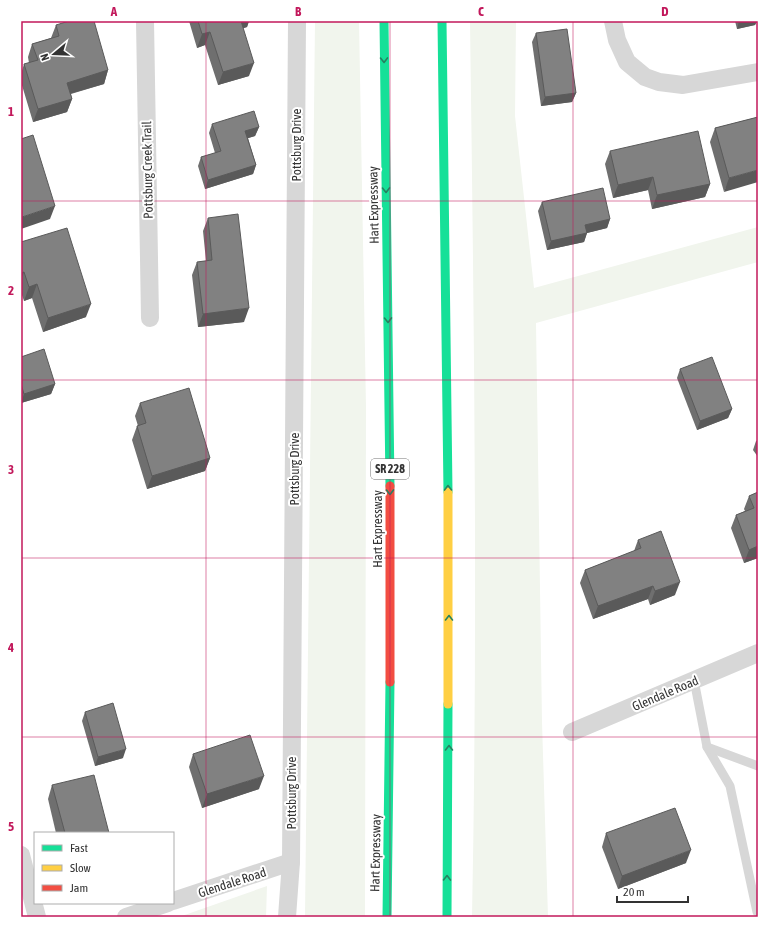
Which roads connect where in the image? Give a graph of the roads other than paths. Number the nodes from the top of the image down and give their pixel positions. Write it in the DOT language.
graph roads {
  1 [pos="145,21"];
  2 [pos="297,21"];
  3 [pos="384,21"];
  4 [pos="442,21"];
  5 [pos="613,21"];
  6 [pos="758,72"];
  7 [pos="150,318"];
  8 [pos="758,653"];
  9 [pos="694,680"];
  10 [pos="572,732"];
  11 [pos="707,747"];
  12 [pos="758,766"];
  13 [pos="21,855"];
  14 [pos="291,862"];
  15 [pos="174,901"];
  16 [pos="165,904"];
  17 [pos="757,912"];
  18 [pos="37,917"];
  19 [pos="126,917"];
  20 [pos="287,917"];
  21 [pos="387,917"];
  22 [pos="447,917"];
  1 -- 7 [label="street, Pottsburg Creek Trail"];
  2 -- 14 [label="street, Pottsburg Drive"];
  3 -- 21 [label="highway, Hart Expressway / SR 228, one-way"];
  22 -- 4 [label="highway, one-way"];
  5 -- 6 [label="street"];
  8 -- 9 [label="street, Glendale Road"];
  9 -- 10 [label="street, Glendale Road"];
  9 -- 11 [label="lane"];
  11 -- 12 [label="lane"];
  11 -- 17 [label="lane"];
  13 -- 18 [label="street"];
  14 -- 15 [label="street, Glendale Road"];
  14 -- 20 [label="street, Pottsburg Drive"];
  16 -- 19 [label="street"];
}
